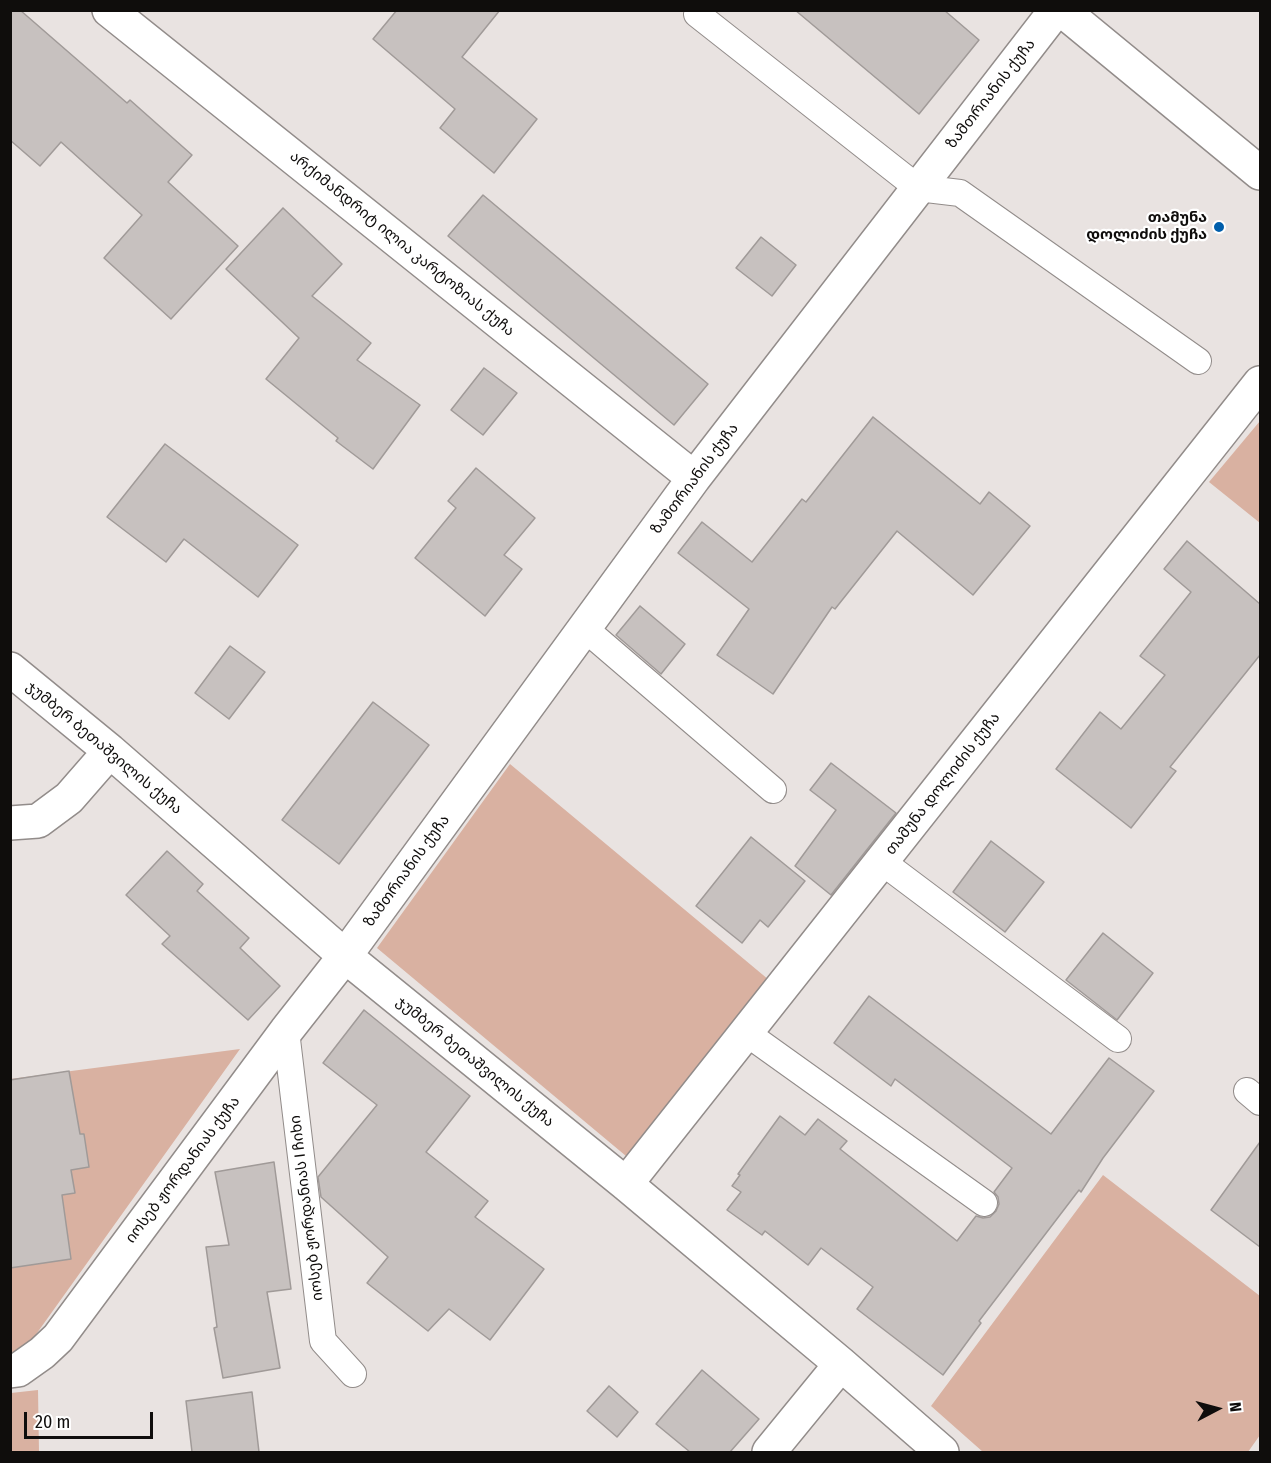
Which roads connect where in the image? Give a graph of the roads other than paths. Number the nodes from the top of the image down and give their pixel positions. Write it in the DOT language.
graph roads {
  1 [pos="109,10"];
  2 [pos="1056,10"];
  3 [pos="1062,10"];
  4 [pos="697,14"];
  5 [pos="1260,173"];
  6 [pos="918,188"];
  7 [pos="1198,362"];
  8 [pos="1260,383"];
  9 [pos="694,478"];
  10 [pos="584,628"];
  11 [pos="10,669"];
  12 [pos="110,751"];
  13 [pos="773,790"];
  14 [pos="10,823"];
  15 [pos="881,861"];
  16 [pos="345,956"];
  17 [pos="286,1031"];
  18 [pos="746,1032"];
  19 [pos="1118,1040"];
  20 [pos="626,1184"];
  21 [pos="984,1203"];
  22 [pos="841,1364"];
  23 [pos="10,1371"];
  24 [pos="353,1374"];
  25 [pos="769,1452"];
  26 [pos="942,1452"];
  1 -- 9 [label="street, არქიმანდრიტ ილია კარტოზიას ქუჩა"];
  2 -- 6 [label="street, ზამთრიანის ქუჩა"];
  3 -- 5 [label="street"];
  4 -- 6 [label="lane"];
  6 -- 7 [label="lane"];
  6 -- 9 [label="street, ზამთრიანის ქუჩა"];
  8 -- 15 [label="street, თამუნა დოლიძის ქუჩა"];
  9 -- 10 [label="street, ზამთრიანის ქუჩა"];
  10 -- 13 [label="lane"];
  10 -- 16 [label="street, ზამთრიანის ქუჩა"];
  11 -- 12 [label="street, ჯუმბერ ბეთაშვილის ქუჩა"];
  12 -- 14 [label="street"];
  12 -- 16 [label="street, ჯუმბერ ბეთაშვილის ქუჩა"];
  15 -- 18 [label="street, თამუნა დოლიძის ქუჩა"];
  15 -- 19 [label="lane"];
  16 -- 17 [label="street, იოსებ ჟორდანიას ქუჩა"];
  16 -- 20 [label="street, ჯუმბერ ბეთაშვილის ქუჩა"];
  17 -- 23 [label="street, იოსებ ჟორდანიას ქუჩა"];
  17 -- 24 [label="lane, იოსებ ჟორდანიას I ჩიხი"];
  18 -- 20 [label="street, თამუნა დოლიძის ქუჩა"];
  18 -- 21 [label="lane"];
  20 -- 22 [label="street, ჯუმბერ ბეთაშვილის ქუჩა"];
  22 -- 25 [label="street"];
  22 -- 26 [label="street, ჯუმბერ ბეთაშვილის ქუჩა"];
}
